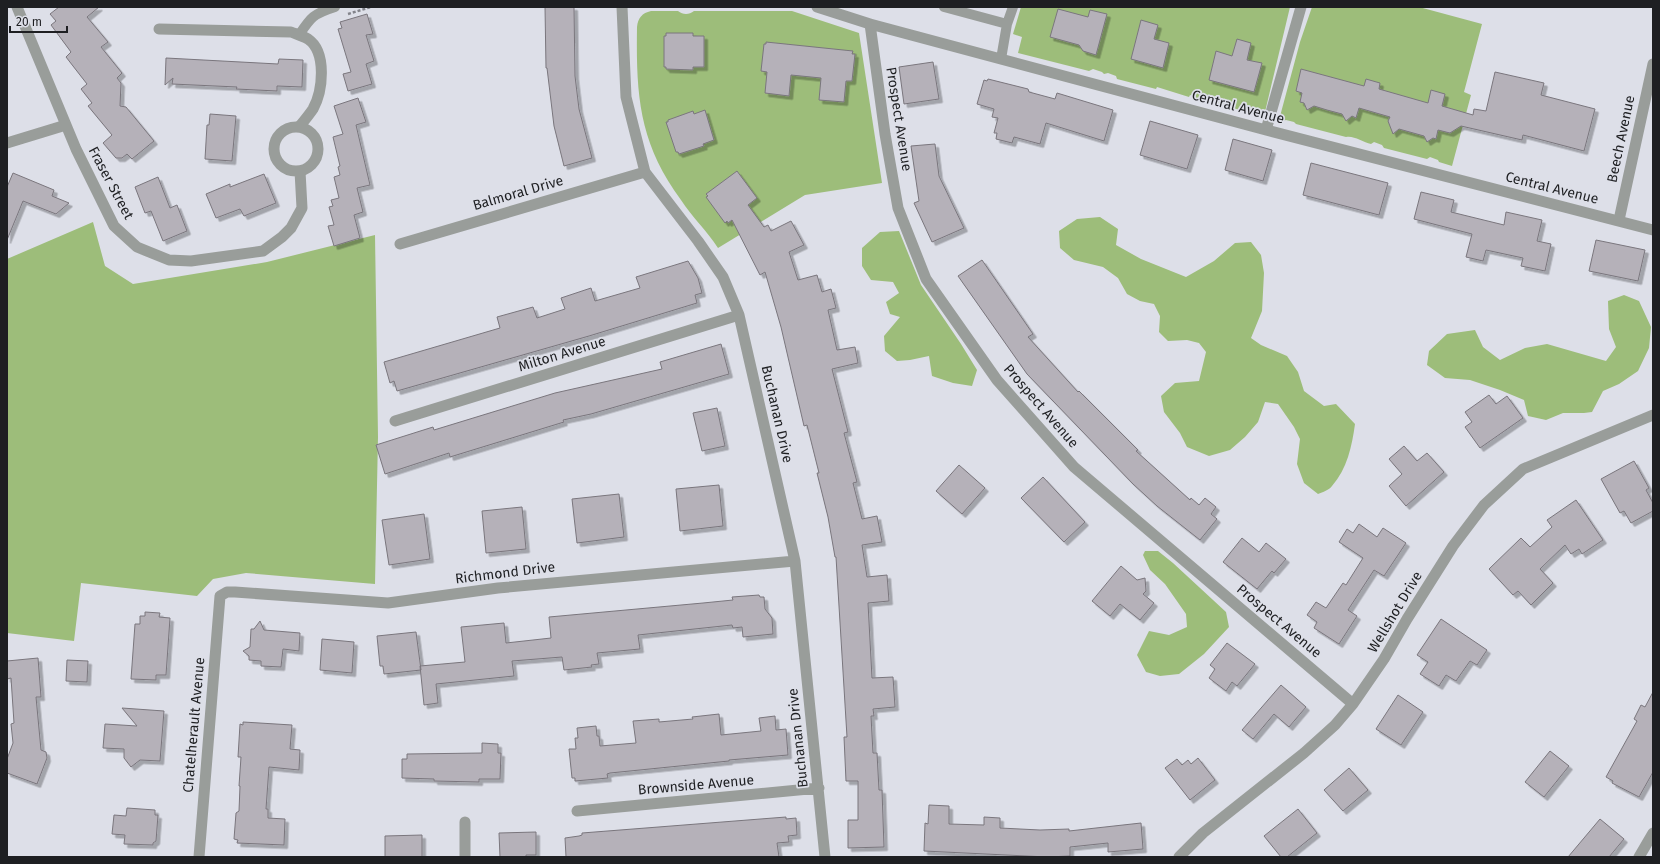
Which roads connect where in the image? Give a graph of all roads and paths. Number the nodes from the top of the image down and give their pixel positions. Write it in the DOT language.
graph roads {
  1 [pos="17,7"];
  2 [pos="335,7"];
  3 [pos="622,7"];
  4 [pos="817,7"];
  5 [pos="944,7"];
  6 [pos="1012,7"];
  7 [pos="1301,7"];
  8 [pos="870,24"];
  9 [pos="1007,24"];
  10 [pos="159,29"];
  11 [pos="299,35"];
  12 [pos="1001,59"];
  13 [pos="1653,64"];
  14 [pos="66,125"];
  15 [pos="300,126"];
  16 [pos="1266,130"];
  17 [pos="7,143"];
  18 [pos="300,171"];
  19 [pos="645,172"];
  20 [pos="1619,220"];
  21 [pos="1653,230"];
  22 [pos="400,244"];
  23 [pos="739,315"];
  24 [pos="1653,415"];
  25 [pos="395,421"];
  26 [pos="795,562"];
  27 [pos="220,596"];
  28 [pos="1353,704"];
  29 [pos="819,788"];
  30 [pos="577,811"];
  31 [pos="465,822"];
  32 [pos="1653,833"];
  33 [pos="199,857"];
  34 [pos="465,857"];
  35 [pos="825,857"];
  36 [pos="1179,857"];
  37 [pos="1639,857"];
  1 -- 14 [label="street, Fraser Street"];
  2 -- 11 [label="lane"];
  3 -- 19 [label="street, Buchanan Drive"];
  4 -- 8 [label="street, Central Avenue"];
  5 -- 9 [label="lane"];
  6 -- 9 [label="lane"];
  7 -- 16 [label="street"];
  8 -- 12 [label="street, Central Avenue"];
  8 -- 28 [label="street, Prospect Avenue"];
  9 -- 12 [label="lane"];
  10 -- 11 [label="street"];
  11 -- 15 [label="street"];
  12 -- 16 [label="street, Central Avenue"];
  13 -- 20 [label="street, Beech Avenue"];
  14 -- 17 [label="street"];
  14 -- 18 [label="street, Fraser Street"];
  15 -- 18 [label="street"];
  15 -- 18 [label="street"];
  16 -- 20 [label="street, Central Avenue"];
  19 -- 22 [label="street, Balmoral Drive"];
  19 -- 23 [label="street, Buchanan Drive"];
  20 -- 21 [label="street, Central Avenue"];
  23 -- 25 [label="street, Milton Avenue"];
  23 -- 26 [label="street, Buchanan Drive"];
  24 -- 28 [label="street, Wellshot Drive"];
  26 -- 27 [label="street, Richmond Drive"];
  26 -- 29 [label="street, Buchanan Drive"];
  27 -- 33 [label="street, Chatelherault Avenue"];
  28 -- 36 [label="street, Wellshot Drive"];
  29 -- 30 [label="street, Brownside Avenue"];
  29 -- 35 [label="street, Buchanan Drive"];
  31 -- 34 [label="street"];
  32 -- 37 [label="street"];
}
